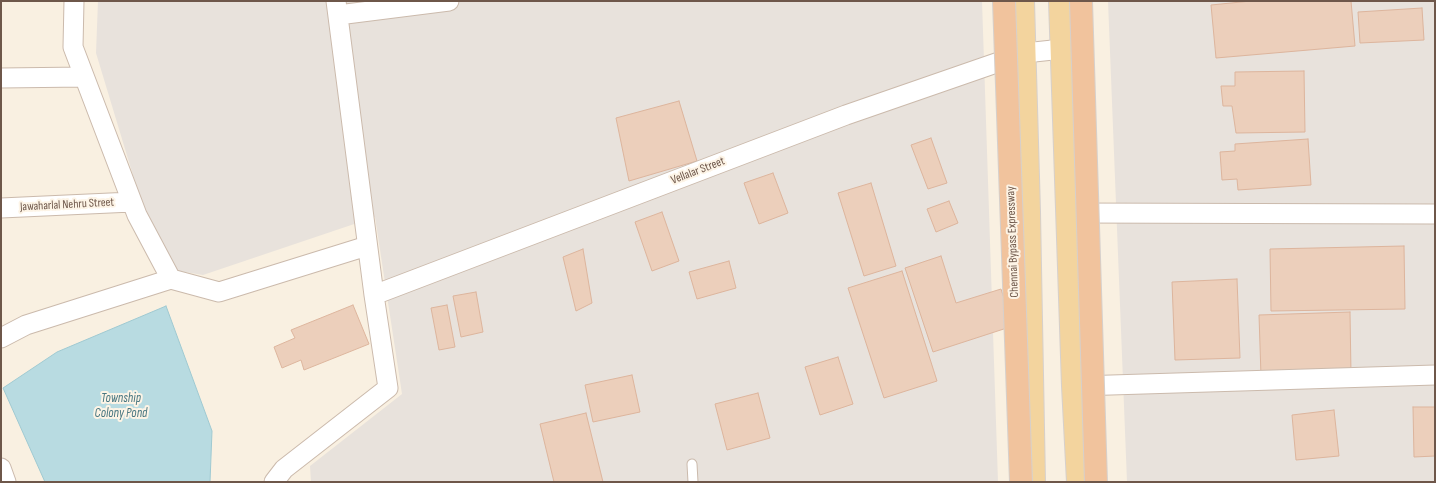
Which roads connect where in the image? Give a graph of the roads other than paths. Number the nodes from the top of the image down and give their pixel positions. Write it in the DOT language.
graph roads {
  1 [pos="74,1"];
  2 [pos="449,1"];
  3 [pos="1004,1"];
  4 [pos="1023,1"];
  5 [pos="1060,1"];
  6 [pos="1081,1"];
  7 [pos="337,8"];
  8 [pos="1062,49"];
  9 [pos="1025,54"];
  10 [pos="84,77"];
  11 [pos="1,78"];
  12 [pos="132,202"];
  13 [pos="1,208"];
  14 [pos="1068,212"];
  15 [pos="1435,214"];
  16 [pos="367,246"];
  17 [pos="171,279"];
  18 [pos="374,295"];
  19 [pos="1,338"];
  20 [pos="1435,375"];
  21 [pos="1073,386"];
  22 [pos="692,464"];
  23 [pos="1,468"];
  24 [pos="6,482"];
  25 [pos="274,482"];
  26 [pos="692,482"];
  27 [pos="1021,482"];
  28 [pos="1034,482"];
  29 [pos="1078,482"];
  30 [pos="1096,482"];
  1 -- 10 [label="street"];
  2 -- 7 [label="street"];
  3 -- 27 [label="highway, Chennai Bypass Expressway, bridge"];
  4 -- 9 [label="main road"];
  5 -- 8 [label="main road"];
  6 -- 30 [label="highway, bridge"];
  7 -- 16 [label="street"];
  8 -- 9 [label="street, Vellalar Street"];
  8 -- 14 [label="main road"];
  9 -- 18 [label="street, Vellalar Street"];
  9 -- 28 [label="main road"];
  10 -- 11 [label="street"];
  10 -- 12 [label="street"];
  12 -- 13 [label="street, Jawaharlal Nehru Street"];
  12 -- 17 [label="street"];
  14 -- 15 [label="street"];
  14 -- 21 [label="main road"];
  16 -- 17 [label="street"];
  16 -- 18 [label="street"];
  17 -- 19 [label="street"];
  18 -- 25 [label="street"];
  20 -- 21 [label="street"];
  21 -- 29 [label="main road"];
  22 -- 26 [label="lane"];
  23 -- 24 [label="street"];
}
